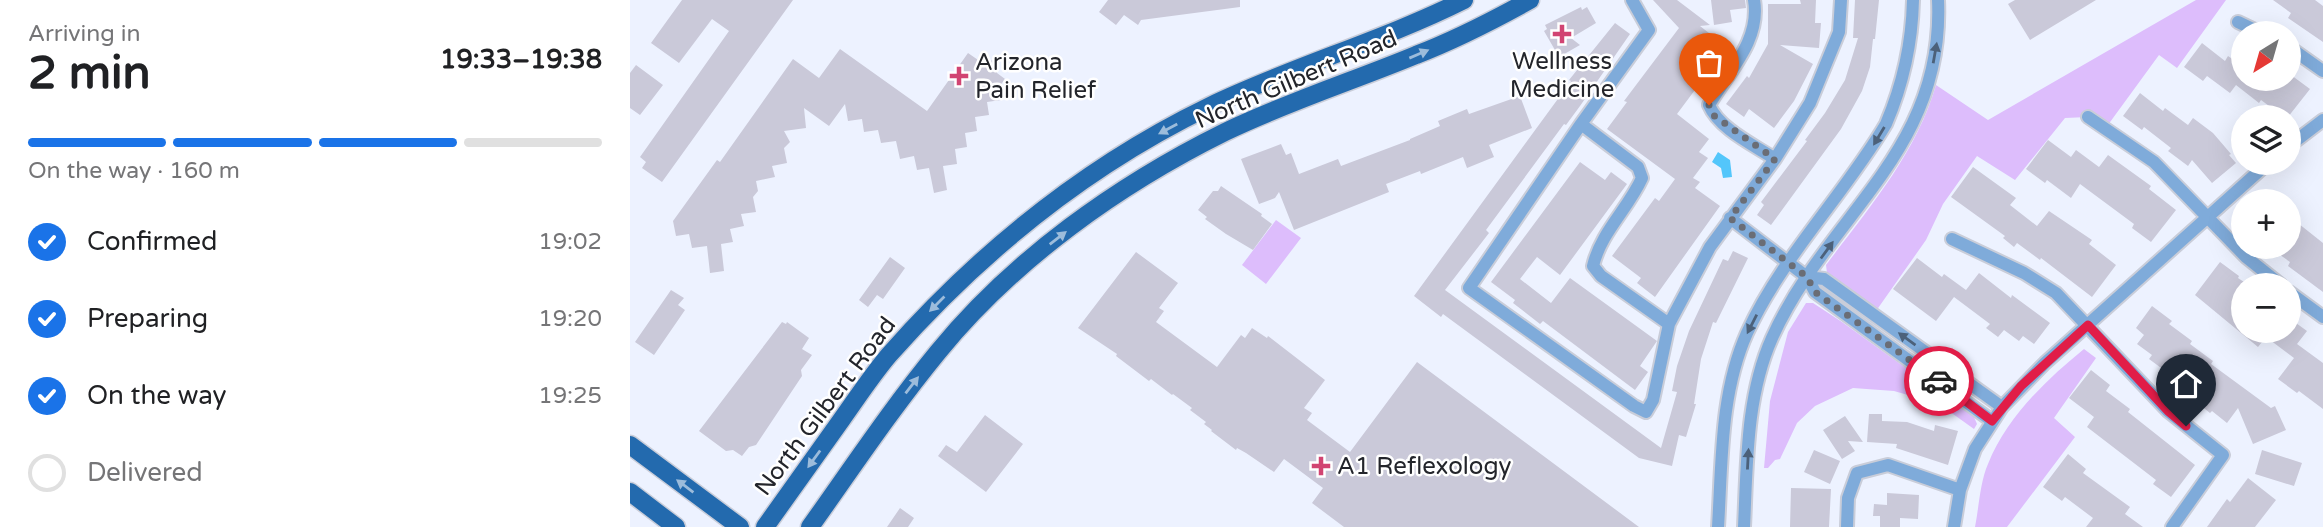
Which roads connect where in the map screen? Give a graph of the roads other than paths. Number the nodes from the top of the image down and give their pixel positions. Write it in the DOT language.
graph roads {
  1 [pos="1464,0"];
  2 [pos="1530,0"];
  3 [pos="1632,0"];
  4 [pos="1754,0"];
  5 [pos="1842,0"];
  6 [pos="1913,0"];
  7 [pos="1938,0"];
  8 [pos="2301,55"];
  9 [pos="2323,71"];
  10 [pos="2088,117"];
  11 [pos="2323,120"];
  12 [pos="1581,124"];
  13 [pos="2301,137"];
  14 [pos="1775,159"];
  15 [pos="2255,175"];
  16 [pos="2208,217"];
  17 [pos="1730,218"];
  18 [pos="1952,239"];
  19 [pos="986,257"];
  20 [pos="1790,264"];
  21 [pos="2266,273"];
  22 [pos="1807,277"];
  23 [pos="1005,282"];
  24 [pos="2301,301"];
  25 [pos="2323,317"];
  26 [pos="1669,324"];
  27 [pos="2088,325"];
  28 [pos="2002,407"];
  29 [pos="1992,421"];
  30 [pos="630,445"];
  31 [pos="1960,490"];
  32 [pos="630,492"];
  33 [pos="676,527"];
  34 [pos="740,527"];
  35 [pos="765,527"];
  36 [pos="810,527"];
  37 [pos="1718,527"];
  38 [pos="1744,527"];
  39 [pos="1847,527"];
  40 [pos="1954,527"];
  41 [pos="2172,527"];
  1 -- 19 [label="main road, North Gilbert Road, one-way"];
  23 -- 2 [label="main road, North Gilbert Road, one-way"];
  3 -- 12 [label="street"];
  4 -- 14 [label="street"];
  5 -- 14 [label="street"];
  6 -- 20 [label="street, one-way"];
  22 -- 7 [label="street, one-way"];
  8 -- 9 [label="street"];
  10 -- 16 [label="street"];
  11 -- 13 [label="street"];
  12 -- 26 [label="street"];
  12 -- 26 [label="street"];
  14 -- 17 [label="street"];
  15 -- 16 [label="street"];
  16 -- 21 [label="street"];
  16 -- 27 [label="street"];
  17 -- 20 [label="street"];
  17 -- 26 [label="street"];
  18 -- 27 [label="street"];
  19 -- 23 [label="main road"];
  19 -- 35 [label="main road, North Gilbert Road, one-way"];
  20 -- 22 [label="street"];
  20 -- 37 [label="street, one-way"];
  28 -- 22 [label="street, one-way"];
  22 -- 29 [label="street"];
  38 -- 22 [label="street, one-way"];
  36 -- 23 [label="main road, North Gilbert Road, one-way"];
  24 -- 25 [label="street"];
  27 -- 28 [label="street"];
  27 -- 41 [label="street"];
  28 -- 29 [label="street"];
  29 -- 31 [label="street"];
  34 -- 30 [label="main road, one-way"];
  31 -- 39 [label="street"];
  31 -- 40 [label="street"];
  32 -- 33 [label="main road"];
}
